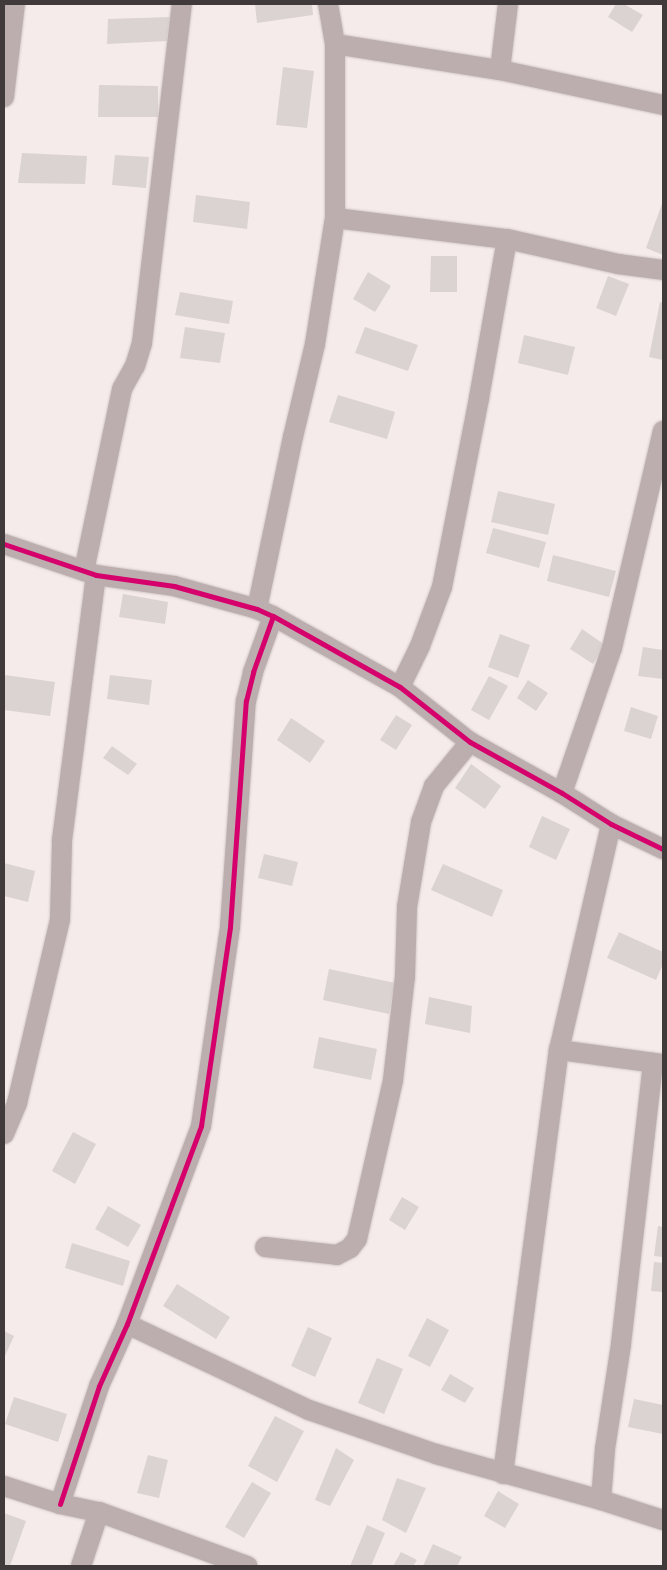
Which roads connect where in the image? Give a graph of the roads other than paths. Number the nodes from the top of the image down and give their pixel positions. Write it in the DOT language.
graph roads {
  1 [pos="15,4"];
  2 [pos="182,4"];
  3 [pos="328,4"];
  4 [pos="508,4"];
  5 [pos="335,44"];
  6 [pos="500,70"];
  7 [pos="4,97"];
  8 [pos="663,105"];
  9 [pos="335,218"];
  10 [pos="507,239"];
  11 [pos="663,270"];
  12 [pos="662,442"];
  13 [pos="4,544"];
  14 [pos="90,573"];
  15 [pos="265,612"];
  16 [pos="400,687"];
  17 [pos="470,742"];
  18 [pos="562,794"];
  19 [pos="611,824"];
  20 [pos="663,849"];
  21 [pos="560,1050"];
  22 [pos="658,1063"];
  23 [pos="4,1134"];
  24 [pos="265,1247"];
  25 [pos="127,1324"];
  26 [pos="503,1474"];
  27 [pos="4,1486"];
  28 [pos="601,1500"];
  29 [pos="60,1504"];
  30 [pos="98,1512"];
  31 [pos="663,1520"];
  32 [pos="81,1566"];
  33 [pos="247,1566"];
  1 -- 7 [label="street"];
  2 -- 14 [label="street"];
  3 -- 5 [label="street"];
  4 -- 6 [label="street"];
  5 -- 6 [label="street"];
  5 -- 9 [label="street"];
  6 -- 8 [label="street"];
  9 -- 10 [label="street"];
  9 -- 15 [label="street"];
  10 -- 11 [label="street"];
  10 -- 16 [label="street"];
  12 -- 18 [label="street"];
  13 -- 14 [label="street"];
  14 -- 15 [label="street"];
  14 -- 23 [label="street"];
  15 -- 16 [label="street"];
  15 -- 25 [label="street"];
  16 -- 17 [label="street"];
  17 -- 18 [label="street"];
  17 -- 24 [label="street"];
  18 -- 19 [label="street"];
  19 -- 20 [label="street"];
  19 -- 21 [label="street"];
  21 -- 22 [label="street"];
  21 -- 26 [label="street"];
  22 -- 28 [label="street"];
  25 -- 26 [label="street"];
  25 -- 29 [label="street"];
  26 -- 28 [label="street"];
  27 -- 29 [label="street"];
  28 -- 31 [label="street"];
  29 -- 30 [label="street"];
  30 -- 32 [label="street"];
  30 -- 33 [label="street"];
}
